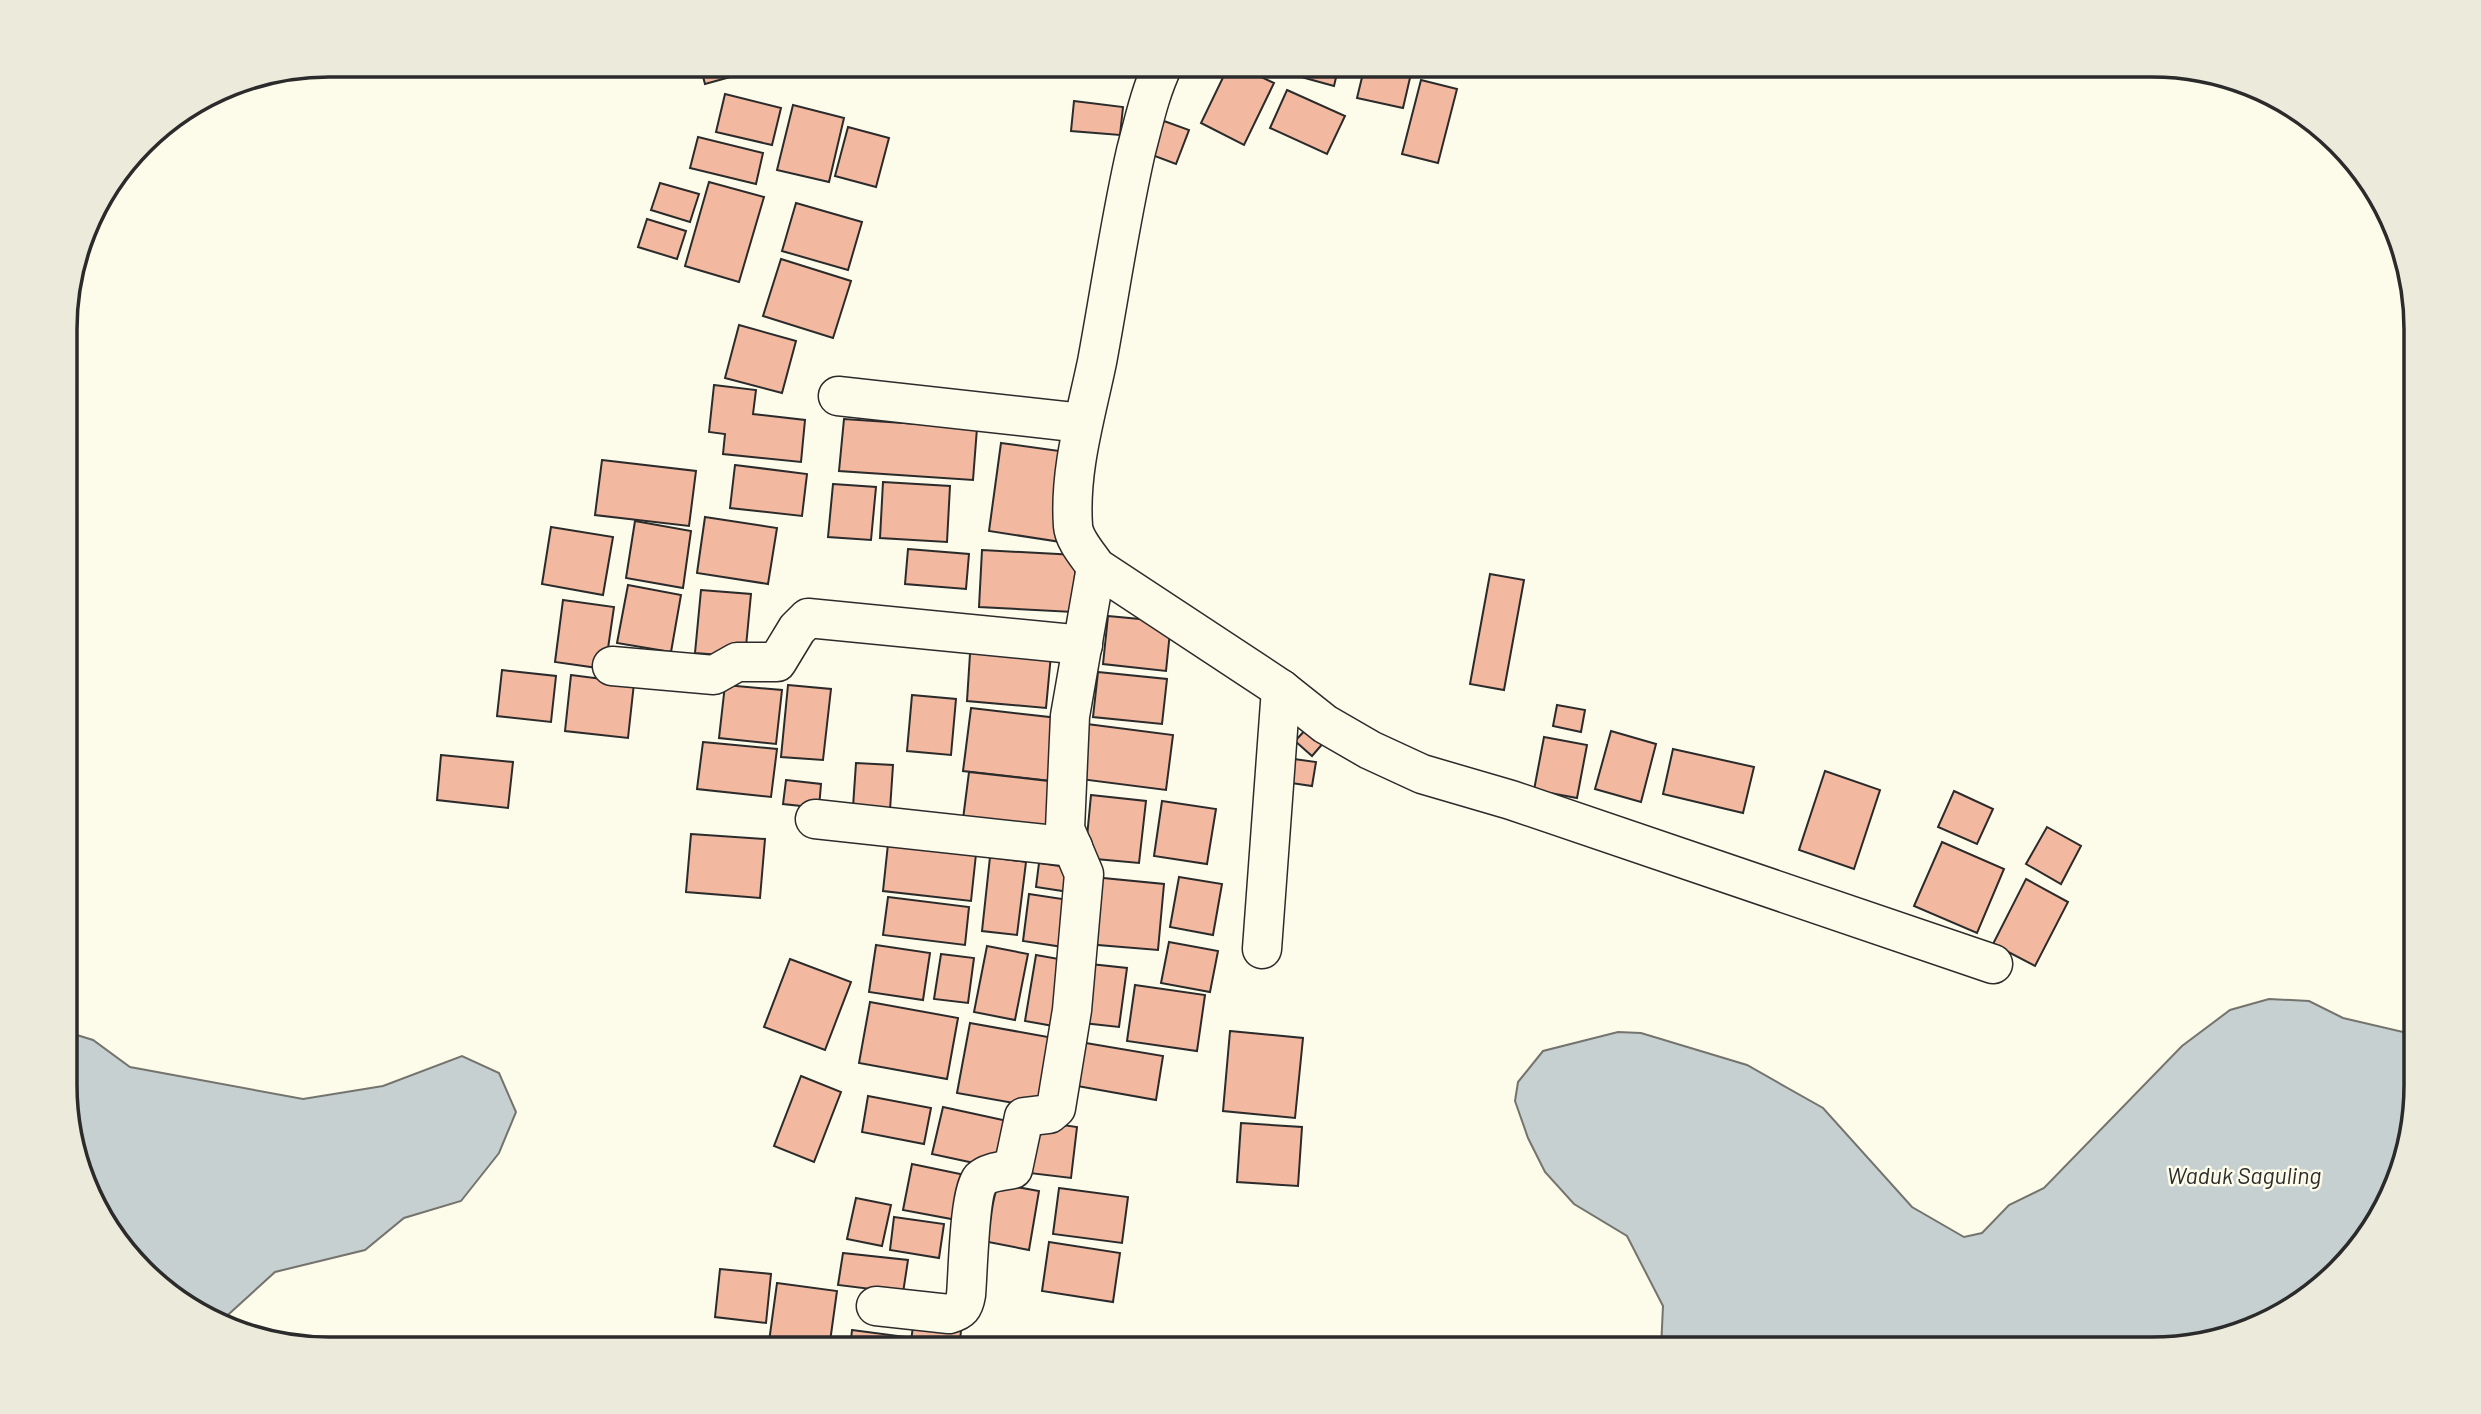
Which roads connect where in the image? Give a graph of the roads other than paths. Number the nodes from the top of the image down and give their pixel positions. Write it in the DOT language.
graph roads {
  1 [pos="1157,77"];
  2 [pos="838,396"];
  3 [pos="1083,423"];
  4 [pos="1096,567"];
  5 [pos="1083,645"];
  6 [pos="612,666"];
  7 [pos="1282,689"];
  8 [pos="815,819"];
  9 [pos="1073,847"];
  10 [pos="1262,949"];
  11 [pos="1993,964"];
  12 [pos="876,1306"];
  1 -- 3 [label="street"];
  2 -- 3 [label="street"];
  3 -- 4 [label="street"];
  4 -- 5 [label="street"];
  4 -- 7 [label="street"];
  5 -- 6 [label="street"];
  5 -- 9 [label="street"];
  7 -- 10 [label="street"];
  7 -- 11 [label="street"];
  8 -- 9 [label="street"];
  9 -- 12 [label="street"];
}
